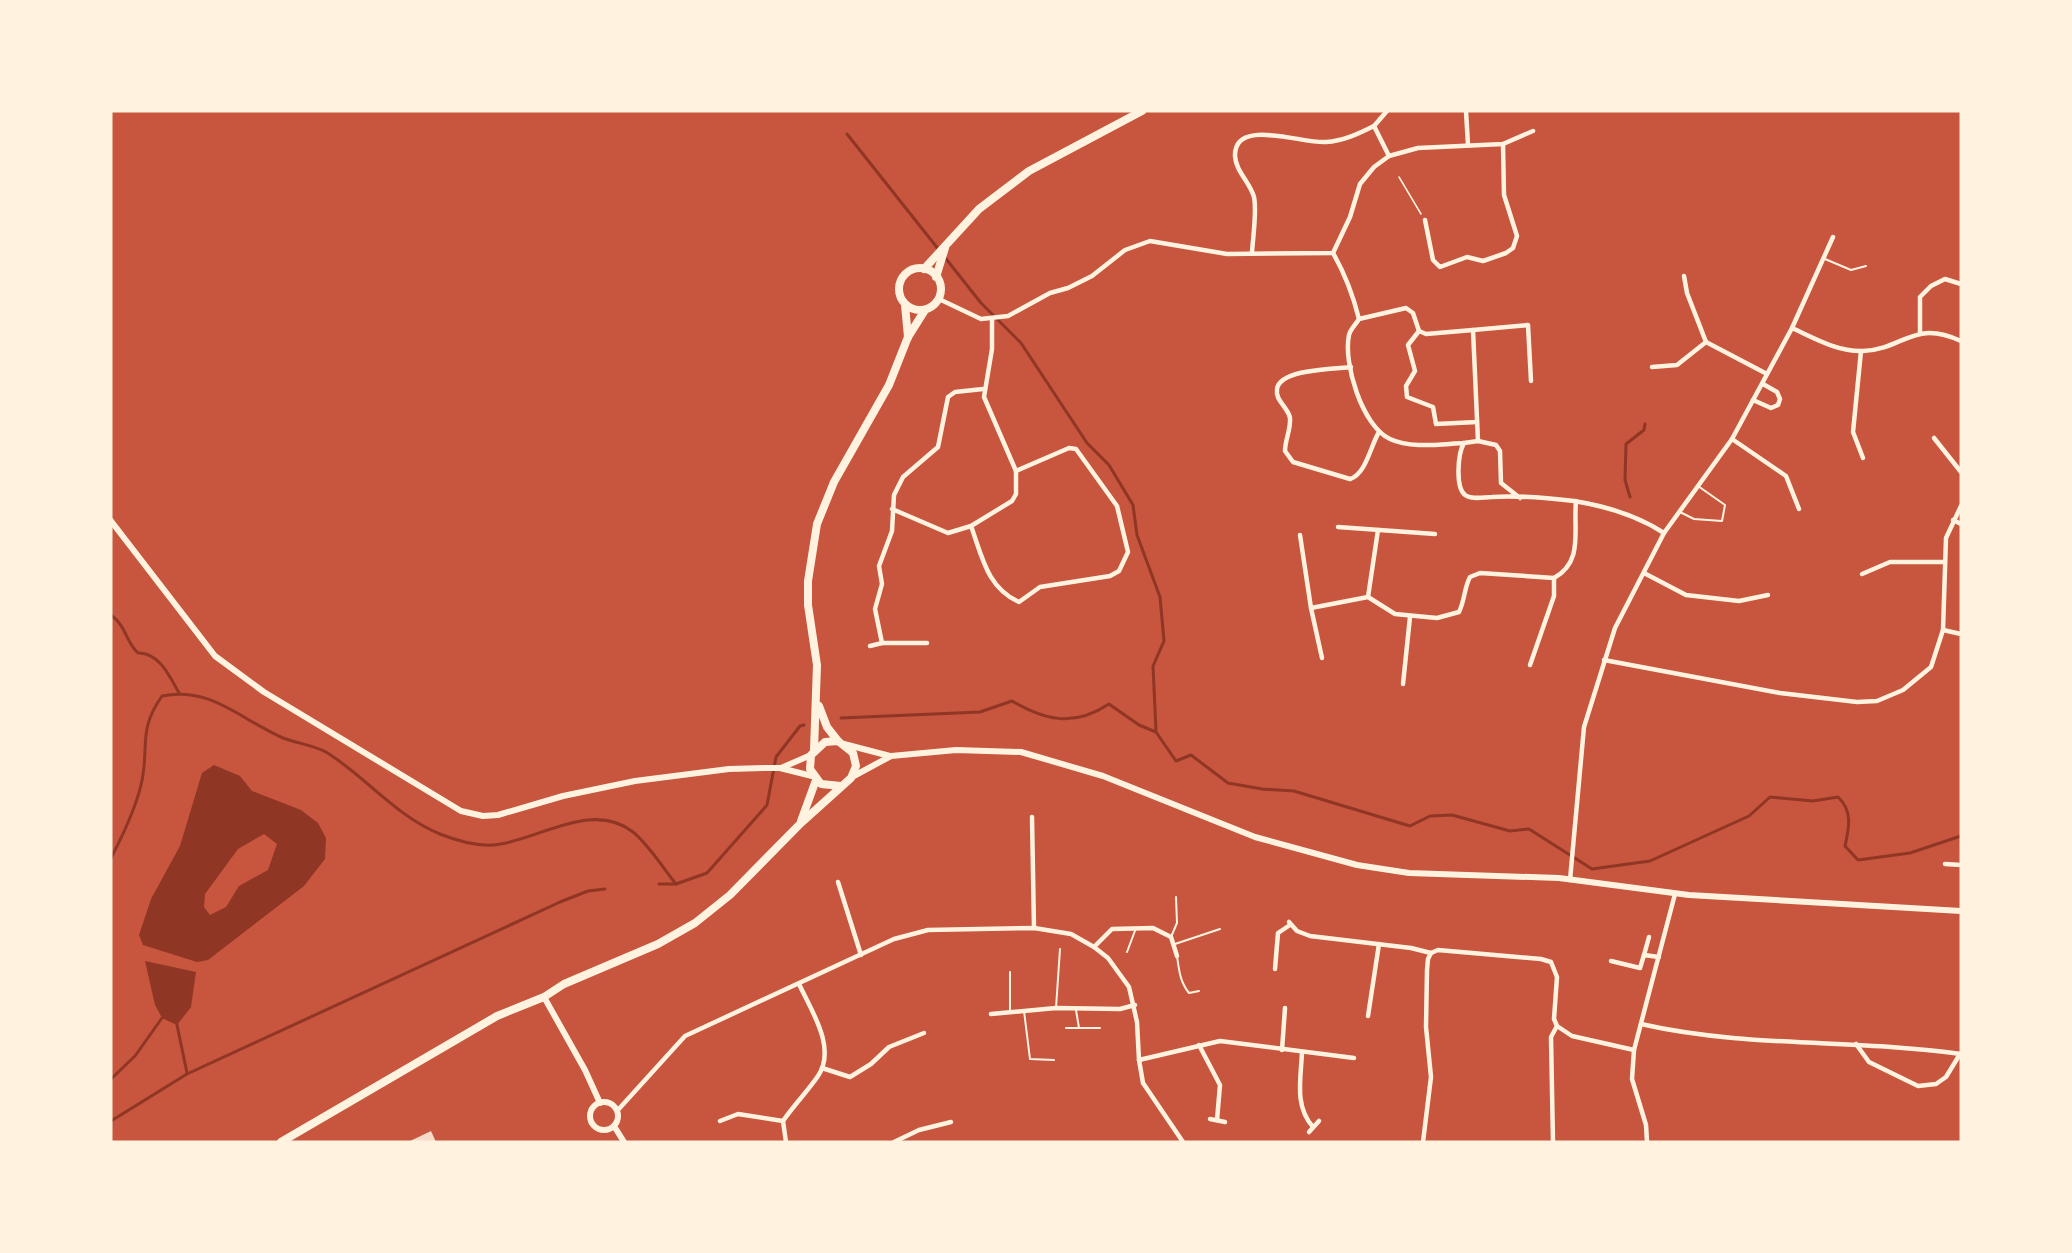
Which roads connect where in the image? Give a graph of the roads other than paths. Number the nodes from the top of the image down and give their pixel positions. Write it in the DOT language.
graph roads {
  1 [pos="1142,111"];
  2 [pos="1387,111"];
  3 [pos="1466,111"];
  4 [pos="1374,126"];
  5 [pos="1533,131"];
  6 [pos="1503,144"];
  7 [pos="1468,145"];
  8 [pos="1389,156"];
  9 [pos="1425,220"];
  10 [pos="1833,237"];
  11 [pos="942,252"];
  12 [pos="1252,252"];
  13 [pos="1333,252"];
  14 [pos="1825,259"];
  15 [pos="1866,266"];
  16 [pos="924,269"];
  17 [pos="1684,276"];
  18 [pos="936,277"];
  19 [pos="1961,284"];
  20 [pos="939,299"];
  21 [pos="905,305"];
  22 [pos="925,310"];
  23 [pos="1359,319"];
  24 [pos="993,320"];
  25 [pos="1792,328"];
  26 [pos="1473,330"];
  27 [pos="1419,331"];
  28 [pos="1920,332"];
  29 [pos="908,338"];
  30 [pos="1961,341"];
  31 [pos="1706,342"];
  32 [pos="1861,351"];
  33 [pos="1351,367"];
  34 [pos="1652,367"];
  35 [pos="1767,374"];
  36 [pos="1531,381"];
  37 [pos="1763,384"];
  38 [pos="983,389"];
  39 [pos="1753,400"];
  40 [pos="1477,422"];
  41 [pos="1379,432"];
  42 [pos="1934,438"];
  43 [pos="1732,439"];
  44 [pos="1478,441"];
  45 [pos="1464,443"];
  46 [pos="1863,458"];
  47 [pos="1016,471"];
  48 [pos="1961,472"];
  49 [pos="1501,483"];
  50 [pos="1698,486"];
  51 [pos="1496,496"];
  52 [pos="1520,498"];
  53 [pos="1576,501"];
  54 [pos="1961,506"];
  55 [pos="892,509"];
  56 [pos="1799,509"];
  57 [pos="1679,512"];
  58 [pos="111,520"];
  59 [pos="1953,520"];
  60 [pos="1961,524"];
  61 [pos="971,526"];
  62 [pos="1338,527"];
  63 [pos="1378,530"];
  64 [pos="1664,533"];
  65 [pos="1435,534"];
  66 [pos="1300,535"];
  67 [pos="1944,562"];
  68 [pos="1644,573"];
  69 [pos="1862,574"];
  70 [pos="1554,578"];
  71 [pos="1768,595"];
  72 [pos="1368,597"];
  73 [pos="1311,608"];
  74 [pos="1410,617"];
  75 [pos="1944,630"];
  76 [pos="1961,634"];
  77 [pos="882,643"];
  78 [pos="927,643"];
  79 [pos="870,646"];
  80 [pos="1322,658"];
  81 [pos="1604,660"];
  82 [pos="1530,665"];
  83 [pos="1403,684"];
  84 [pos="817,701"];
  85 [pos="841,743"];
  86 [pos="813,752"];
  87 [pos="891,756"];
  88 [pos="779,768"];
  89 [pos="814,778"];
  90 [pos="851,778"];
  91 [pos="841,786"];
  92 [pos="1032,817"];
  93 [pos="801,823"];
  94 [pos="1945,864"];
  95 [pos="1961,865"];
  96 [pos="1570,880"];
  97 [pos="838,882"];
  98 [pos="1675,894"];
  99 [pos="1176,897"];
  100 [pos="1961,911"];
  101 [pos="1034,928"];
  102 [pos="1136,928"];
  103 [pos="1220,929"];
  104 [pos="1171,937"];
  105 [pos="1649,937"];
  106 [pos="1175,944"];
  107 [pos="1379,944"];
  108 [pos="1094,947"];
  109 [pos="1060,949"];
  110 [pos="1127,952"];
  111 [pos="1431,953"];
  112 [pos="861,955"];
  113 [pos="1644,955"];
  114 [pos="1177,956"];
  115 [pos="1659,957"];
  116 [pos="1611,961"];
  117 [pos="1275,969"];
  118 [pos="1010,972"];
  119 [pos="799,984"];
  120 [pos="1199,991"];
  121 [pos="544,997"];
  122 [pos="1135,1005"];
  123 [pos="1056,1008"];
  124 [pos="1285,1008"];
  125 [pos="1076,1010"];
  126 [pos="1010,1011"];
  127 [pos="1024,1011"];
  128 [pos="991,1014"];
  129 [pos="1368,1016"];
  130 [pos="1641,1024"];
  131 [pos="1557,1026"];
  132 [pos="1066,1028"];
  133 [pos="1079,1028"];
  134 [pos="1100,1028"];
  135 [pos="924,1033"];
  136 [pos="1856,1044"];
  137 [pos="1199,1045"];
  138 [pos="1282,1050"];
  139 [pos="1634,1050"];
  140 [pos="1302,1052"];
  141 [pos="1960,1054"];
  142 [pos="1354,1058"];
  143 [pos="1054,1060"];
  144 [pos="1139,1060"];
  145 [pos="822,1068"];
  146 [pos="600,1103"];
  147 [pos="617,1111"];
  148 [pos="1210,1119"];
  149 [pos="1217,1120"];
  150 [pos="720,1121"];
  151 [pos="783,1121"];
  152 [pos="1319,1121"];
  153 [pos="951,1122"];
  154 [pos="1225,1122"];
  155 [pos="614,1126"];
  156 [pos="1313,1127"];
  157 [pos="1309,1132"];
  158 [pos="281,1142"];
  159 [pos="624,1142"];
  160 [pos="786,1142"];
  161 [pos="894,1142"];
  162 [pos="1183,1142"];
  163 [pos="1423,1142"];
  164 [pos="1553,1142"];
  165 [pos="1647,1142"];
  1 -- 11 [label="main road"];
  2 -- 4 [label="street"];
  3 -- 7 [label="street"];
  4 -- 8 [label="street"];
  4 -- 12 [label="street"];
  5 -- 6 [label="street"];
  6 -- 7 [label="street"];
  6 -- 9 [label="street"];
  7 -- 8 [label="street"];
  8 -- 13 [label="street"];
  10 -- 14 [label="street"];
  11 -- 16 [label="main road"];
  11 -- 18 [label="main road"];
  12 -- 13 [label="street"];
  12 -- 24 [label="street"];
  13 -- 23 [label="street"];
  14 -- 15 [label="lane"];
  14 -- 25 [label="street"];
  16 -- 18 [label="main road"];
  16 -- 21 [label="main road"];
  17 -- 31 [label="street"];
  18 -- 20 [label="main road"];
  19 -- 28 [label="street"];
  20 -- 22 [label="main road"];
  20 -- 24 [label="street"];
  21 -- 22 [label="main road"];
  21 -- 29 [label="main road"];
  22 -- 29 [label="main road"];
  23 -- 27 [label="street"];
  23 -- 33 [label="street"];
  24 -- 38 [label="street"];
  25 -- 32 [label="street"];
  25 -- 35 [label="street"];
  26 -- 27 [label="street"];
  26 -- 36 [label="street"];
  26 -- 40 [label="street"];
  27 -- 40 [label="street"];
  28 -- 30 [label="street"];
  28 -- 32 [label="street"];
  29 -- 84 [label="main road"];
  31 -- 34 [label="street"];
  31 -- 35 [label="street"];
  32 -- 46 [label="street"];
  33 -- 41 [label="street"];
  33 -- 41 [label="street"];
  35 -- 37 [label="street"];
  37 -- 39 [label="street"];
  37 -- 39 [label="street"];
  38 -- 47 [label="street"];
  38 -- 55 [label="street"];
  39 -- 43 [label="street"];
  40 -- 44 [label="street"];
  41 -- 45 [label="street"];
  42 -- 48 [label="street"];
  43 -- 50 [label="street"];
  43 -- 56 [label="street"];
  44 -- 45 [label="street"];
  44 -- 49 [label="street"];
  45 -- 51 [label="street"];
  47 -- 61 [label="street"];
  47 -- 61 [label="street"];
  49 -- 51 [label="street"];
  49 -- 52 [label="street"];
  50 -- 57 [label="street"];
  50 -- 57 [label="lane"];
  51 -- 52 [label="street"];
  52 -- 53 [label="street"];
  53 -- 64 [label="street"];
  53 -- 70 [label="street"];
  54 -- 59 [label="street"];
  55 -- 61 [label="street"];
  55 -- 77 [label="street"];
  57 -- 64 [label="street"];
  58 -- 88 [label="street"];
  59 -- 60 [label="street"];
  59 -- 67 [label="street"];
  62 -- 63 [label="street"];
  63 -- 65 [label="street"];
  63 -- 72 [label="street"];
  64 -- 68 [label="street"];
  66 -- 73 [label="street"];
  67 -- 69 [label="street"];
  67 -- 75 [label="street"];
  68 -- 71 [label="street"];
  68 -- 81 [label="street"];
  70 -- 74 [label="street"];
  70 -- 82 [label="street"];
  72 -- 73 [label="street"];
  72 -- 74 [label="street"];
  73 -- 80 [label="street"];
  74 -- 83 [label="street"];
  75 -- 76 [label="street"];
  75 -- 81 [label="street"];
  77 -- 78 [label="street"];
  77 -- 79 [label="street"];
  81 -- 96 [label="street"];
  84 -- 85 [label="main road"];
  84 -- 86 [label="main road"];
  85 -- 86 [label="main road"];
  85 -- 87 [label="street"];
  85 -- 90 [label="main road"];
  86 -- 88 [label="street"];
  86 -- 89 [label="main road"];
  87 -- 90 [label="street"];
  87 -- 96 [label="street"];
  88 -- 89 [label="street"];
  89 -- 91 [label="main road"];
  89 -- 93 [label="main road"];
  90 -- 91 [label="main road"];
  91 -- 93 [label="main road"];
  92 -- 101 [label="street"];
  93 -- 121 [label="main road"];
  94 -- 95 [label="street"];
  96 -- 98 [label="street"];
  97 -- 112 [label="street"];
  98 -- 100 [label="street"];
  98 -- 115 [label="street"];
  99 -- 104 [label="lane"];
  101 -- 108 [label="street"];
  101 -- 112 [label="street"];
  102 -- 104 [label="street"];
  102 -- 108 [label="street"];
  102 -- 110 [label="lane"];
  103 -- 106 [label="lane"];
  104 -- 106 [label="street"];
  105 -- 113 [label="street"];
  106 -- 114 [label="street"];
  107 -- 111 [label="street"];
  107 -- 117 [label="street"];
  107 -- 129 [label="street"];
  108 -- 122 [label="street"];
  109 -- 123 [label="lane"];
  111 -- 131 [label="street"];
  111 -- 163 [label="street"];
  112 -- 119 [label="street"];
  113 -- 115 [label="street"];
  113 -- 116 [label="street"];
  114 -- 120 [label="lane"];
  115 -- 130 [label="street"];
  118 -- 126 [label="lane"];
  119 -- 145 [label="street"];
  119 -- 147 [label="street"];
  121 -- 146 [label="street"];
  121 -- 158 [label="main road"];
  122 -- 125 [label="street"];
  122 -- 144 [label="street"];
  123 -- 125 [label="street"];
  123 -- 127 [label="street"];
  124 -- 138 [label="street"];
  125 -- 133 [label="lane"];
  126 -- 127 [label="street"];
  126 -- 128 [label="street"];
  127 -- 143 [label="lane"];
  130 -- 136 [label="street"];
  130 -- 139 [label="street"];
  131 -- 139 [label="street"];
  131 -- 164 [label="street"];
  132 -- 133 [label="lane"];
  133 -- 134 [label="lane"];
  135 -- 145 [label="street"];
  136 -- 141 [label="street"];
  136 -- 141 [label="street"];
  137 -- 138 [label="street"];
  137 -- 144 [label="street"];
  137 -- 149 [label="street"];
  138 -- 140 [label="street"];
  139 -- 165 [label="street"];
  140 -- 142 [label="street"];
  140 -- 156 [label="street"];
  144 -- 162 [label="street"];
  145 -- 151 [label="street"];
  146 -- 147 [label="street"];
  146 -- 155 [label="street"];
  147 -- 155 [label="street"];
  148 -- 149 [label="street"];
  149 -- 154 [label="street"];
  150 -- 151 [label="street"];
  151 -- 160 [label="street"];
  152 -- 156 [label="street"];
  153 -- 161 [label="street"];
  155 -- 159 [label="street"];
  156 -- 157 [label="street"];
}
